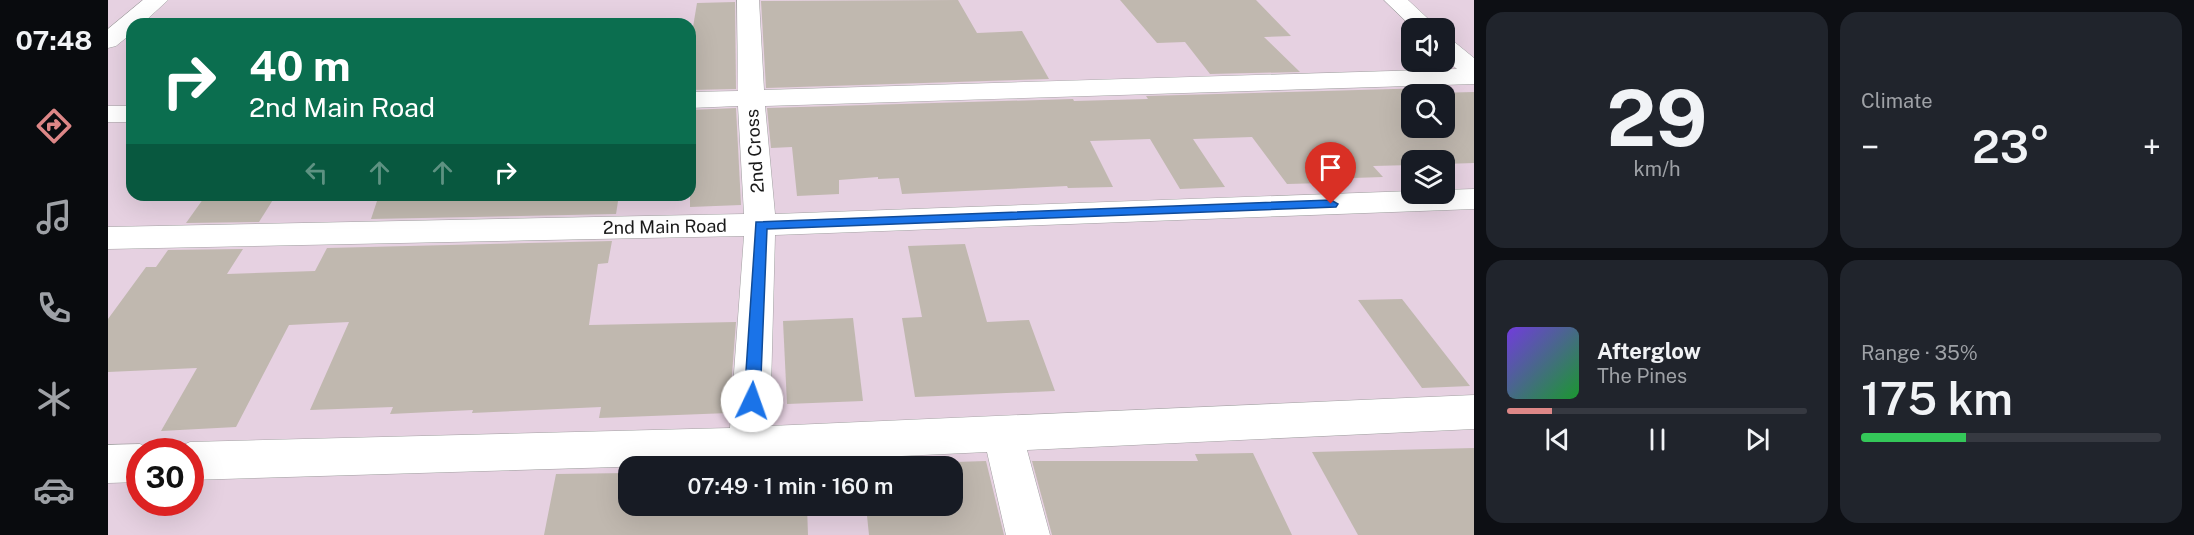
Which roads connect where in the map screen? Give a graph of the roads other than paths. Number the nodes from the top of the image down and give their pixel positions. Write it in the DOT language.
graph roads {
  1 [pos="157,0"];
  2 [pos="748,0"];
  3 [pos="1395,0"];
  4 [pos="135,18"];
  5 [pos="1415,18"];
  6 [pos="126,25"];
  7 [pos="108,40"];
  8 [pos="1455,55"];
  9 [pos="1474,71"];
  10 [pos="1474,76"];
  11 [pos="751,98"];
  12 [pos="696,100"];
  13 [pos="108,114"];
  14 [pos="126,114"];
  15 [pos="1474,199"];
  16 [pos="760,225"];
  17 [pos="111,241"];
  18 [pos="1474,412"];
  19 [pos="1003,435"];
  20 [pos="749,445"];
  21 [pos="204,461"];
  22 [pos="126,463"];
  23 [pos="108,464"];
  24 [pos="1028,535"];
  1 -- 4 [label="street"];
  2 -- 11 [label="street, 2nd Cross"];
  3 -- 5 [label="street"];
  6 -- 7 [label="street"];
  8 -- 9 [label="street"];
  10 -- 11 [label="street"];
  11 -- 12 [label="street"];
  11 -- 16 [label="street, 2nd Cross"];
  13 -- 14 [label="street"];
  15 -- 16 [label="street, 2nd Main Road"];
  16 -- 17 [label="street, 2nd Main Road"];
  16 -- 20 [label="street, 2nd Cross"];
  18 -- 19 [label="street"];
  19 -- 20 [label="street"];
  19 -- 24 [label="street"];
  20 -- 21 [label="street"];
  22 -- 23 [label="street"];
}
